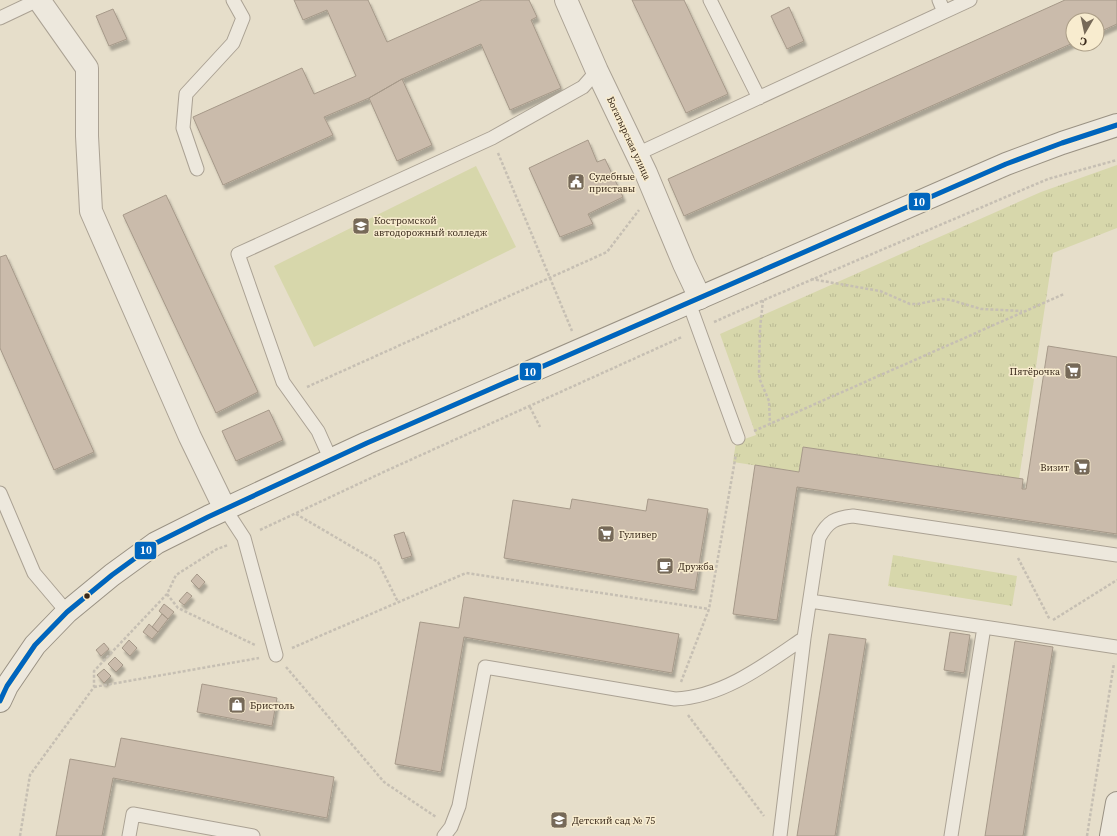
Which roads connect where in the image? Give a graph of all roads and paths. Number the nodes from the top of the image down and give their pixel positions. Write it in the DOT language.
graph roads {
  1 [pos="38,0"];
  2 [pos="233,0"];
  3 [pos="566,0"];
  4 [pos="710,0"];
  5 [pos="938,0"];
  6 [pos="970,0"];
  7 [pos="944,12"];
  8 [pos="0,18"];
  9 [pos="597,71"];
  10 [pos="759,98"];
  11 [pos="1117,126"];
  12 [pos="492,138"];
  13 [pos="637,154"];
  14 [pos="1117,160"];
  15 [pos="197,169"];
  16 [pos="639,209"];
  17 [pos="549,279"];
  18 [pos="811,279"];
  19 [pos="1064,294"];
  20 [pos="694,300"];
  21 [pos="764,300"];
  22 [pos="1025,311"];
  23 [pos="699,329"];
  24 [pos="580,350"];
  25 [pos="292,394"];
  26 [pos="530,407"];
  27 [pos="770,424"];
  28 [pos="540,427"];
  29 [pos="738,438"];
  30 [pos="331,460"];
  31 [pos="0,493"];
  32 [pos="225,509"];
  33 [pos="295,514"];
  34 [pos="244,538"];
  35 [pos="1008,539"];
  36 [pos="1117,555"];
  37 [pos="1117,580"];
  38 [pos="167,594"];
  39 [pos="810,601"];
  40 [pos="398,602"];
  41 [pos="709,609"];
  42 [pos="67,612"];
  43 [pos="984,627"];
  44 [pos="804,638"];
  45 [pos="1117,647"];
  46 [pos="276,655"];
  47 [pos="94,687"];
  48 [pos="2,691"];
  49 [pos="675,699"];
  50 [pos="1117,803"];
  51 [pos="765,817"];
  52 [pos="448,832"];
  53 [pos="20,836"];
  54 [pos="129,836"];
  55 [pos="253,836"];
  56 [pos="780,836"];
  57 [pos="951,836"];
  58 [pos="1086,836"];
  59 [pos="1111,836"];
  1 -- 8 [label="lane"];
  1 -- 32 [label="main road"];
  2 -- 15 [label="lane"];
  3 -- 9 [label="main road, Богатырская улица"];
  4 -- 10 [label="lane"];
  5 -- 7 [label="lane"];
  6 -- 7 [label="lane"];
  7 -- 10 [label="lane"];
  9 -- 12 [label="lane"];
  9 -- 13 [label="main road, Богатырская улица"];
  10 -- 13 [label="lane"];
  11 -- 20 [label="main road"];
  12 -- 17 [label="path"];
  12 -- 25 [label="lane"];
  13 -- 20 [label="main road, Богатырская улица"];
  14 -- 18 [label="path"];
  16 -- 17 [label="path"];
  17 -- 24 [label="path"];
  17 -- 25 [label="path"];
  18 -- 21 [label="path"];
  18 -- 22 [label="path"];
  19 -- 22 [label="path"];
  20 -- 23 [label="lane"];
  20 -- 24 [label="main road"];
  21 -- 23 [label="path"];
  21 -- 27 [label="path"];
  22 -- 27 [label="path"];
  23 -- 26 [label="path"];
  23 -- 29 [label="lane"];
  24 -- 30 [label="main road"];
  25 -- 30 [label="lane"];
  26 -- 28 [label="path"];
  26 -- 33 [label="path"];
  27 -- 29 [label="path"];
  29 -- 41 [label="path"];
  30 -- 32 [label="main road"];
  31 -- 42 [label="lane"];
  32 -- 34 [label="lane"];
  32 -- 42 [label="main road"];
  33 -- 34 [label="path"];
  33 -- 40 [label="path"];
  34 -- 38 [label="path"];
  34 -- 46 [label="lane"];
  35 -- 36 [label="lane"];
  35 -- 37 [label="path"];
  35 -- 39 [label="lane"];
  38 -- 46 [label="path"];
  38 -- 47 [label="path"];
  39 -- 43 [label="lane"];
  39 -- 44 [label="lane"];
  40 -- 41 [label="path"];
  40 -- 46 [label="path"];
  41 -- 49 [label="path"];
  42 -- 48 [label="main road"];
  43 -- 45 [label="lane"];
  43 -- 57 [label="lane"];
  44 -- 49 [label="lane"];
  44 -- 56 [label="lane"];
  45 -- 58 [label="path"];
  46 -- 47 [label="path"];
  46 -- 52 [label="path"];
  47 -- 53 [label="path"];
  49 -- 51 [label="path"];
  49 -- 52 [label="lane"];
  50 -- 59 [label="main road"];
  54 -- 55 [label="lane"];
}
